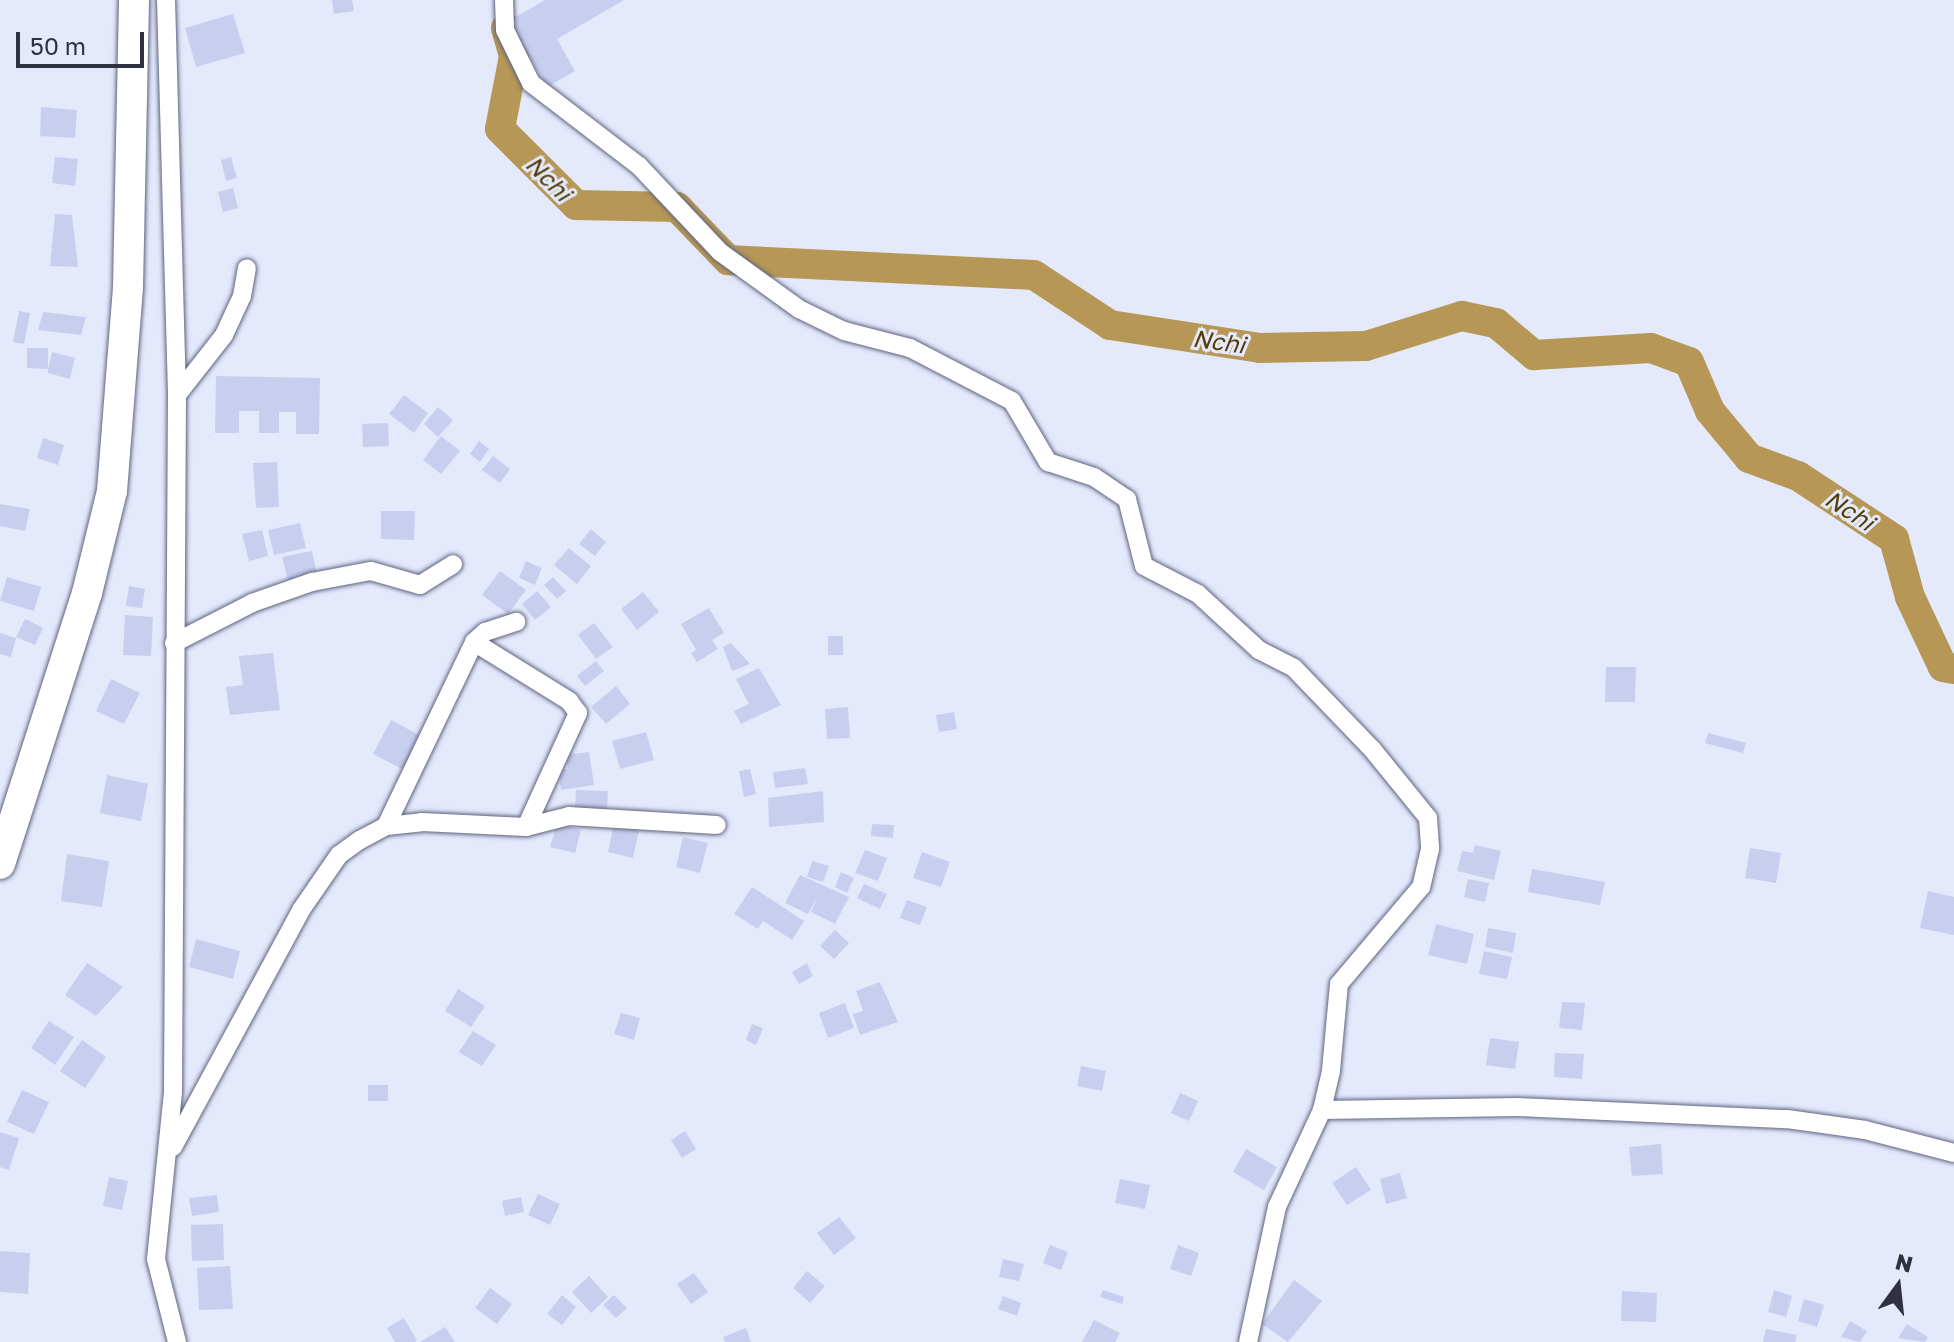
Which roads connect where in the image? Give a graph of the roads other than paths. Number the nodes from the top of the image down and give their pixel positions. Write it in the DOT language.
graph roads {
  1 [pos="134,0"];
  2 [pos="166,0"];
  3 [pos="175,0"];
  4 [pos="504,0"];
  5 [pos="171,33"];
  6 [pos="247,268"];
  7 [pos="177,395"];
  8 [pos="453,564"];
  9 [pos="516,622"];
  10 [pos="474,642"];
  11 [pos="174,643"];
  12 [pos="717,825"];
  13 [pos="386,826"];
  14 [pos="526,827"];
  15 [pos="0,864"];
  16 [pos="1322,1110"];
  17 [pos="169,1153"];
  18 [pos="1954,1153"];
  19 [pos="177,1342"];
  20 [pos="1248,1342"];
  1 -- 15 [label="highway"];
  2 -- 5 [label="street"];
  3 -- 5 [label="street"];
  4 -- 16 [label="street"];
  5 -- 7 [label="street"];
  6 -- 7 [label="street"];
  7 -- 11 [label="street"];
  8 -- 11 [label="street"];
  9 -- 10 [label="street"];
  10 -- 13 [label="street"];
  10 -- 14 [label="street"];
  11 -- 17 [label="street"];
  12 -- 14 [label="street"];
  13 -- 14 [label="street"];
  13 -- 17 [label="street"];
  16 -- 18 [label="street"];
  16 -- 20 [label="street"];
  17 -- 19 [label="street"];
}
